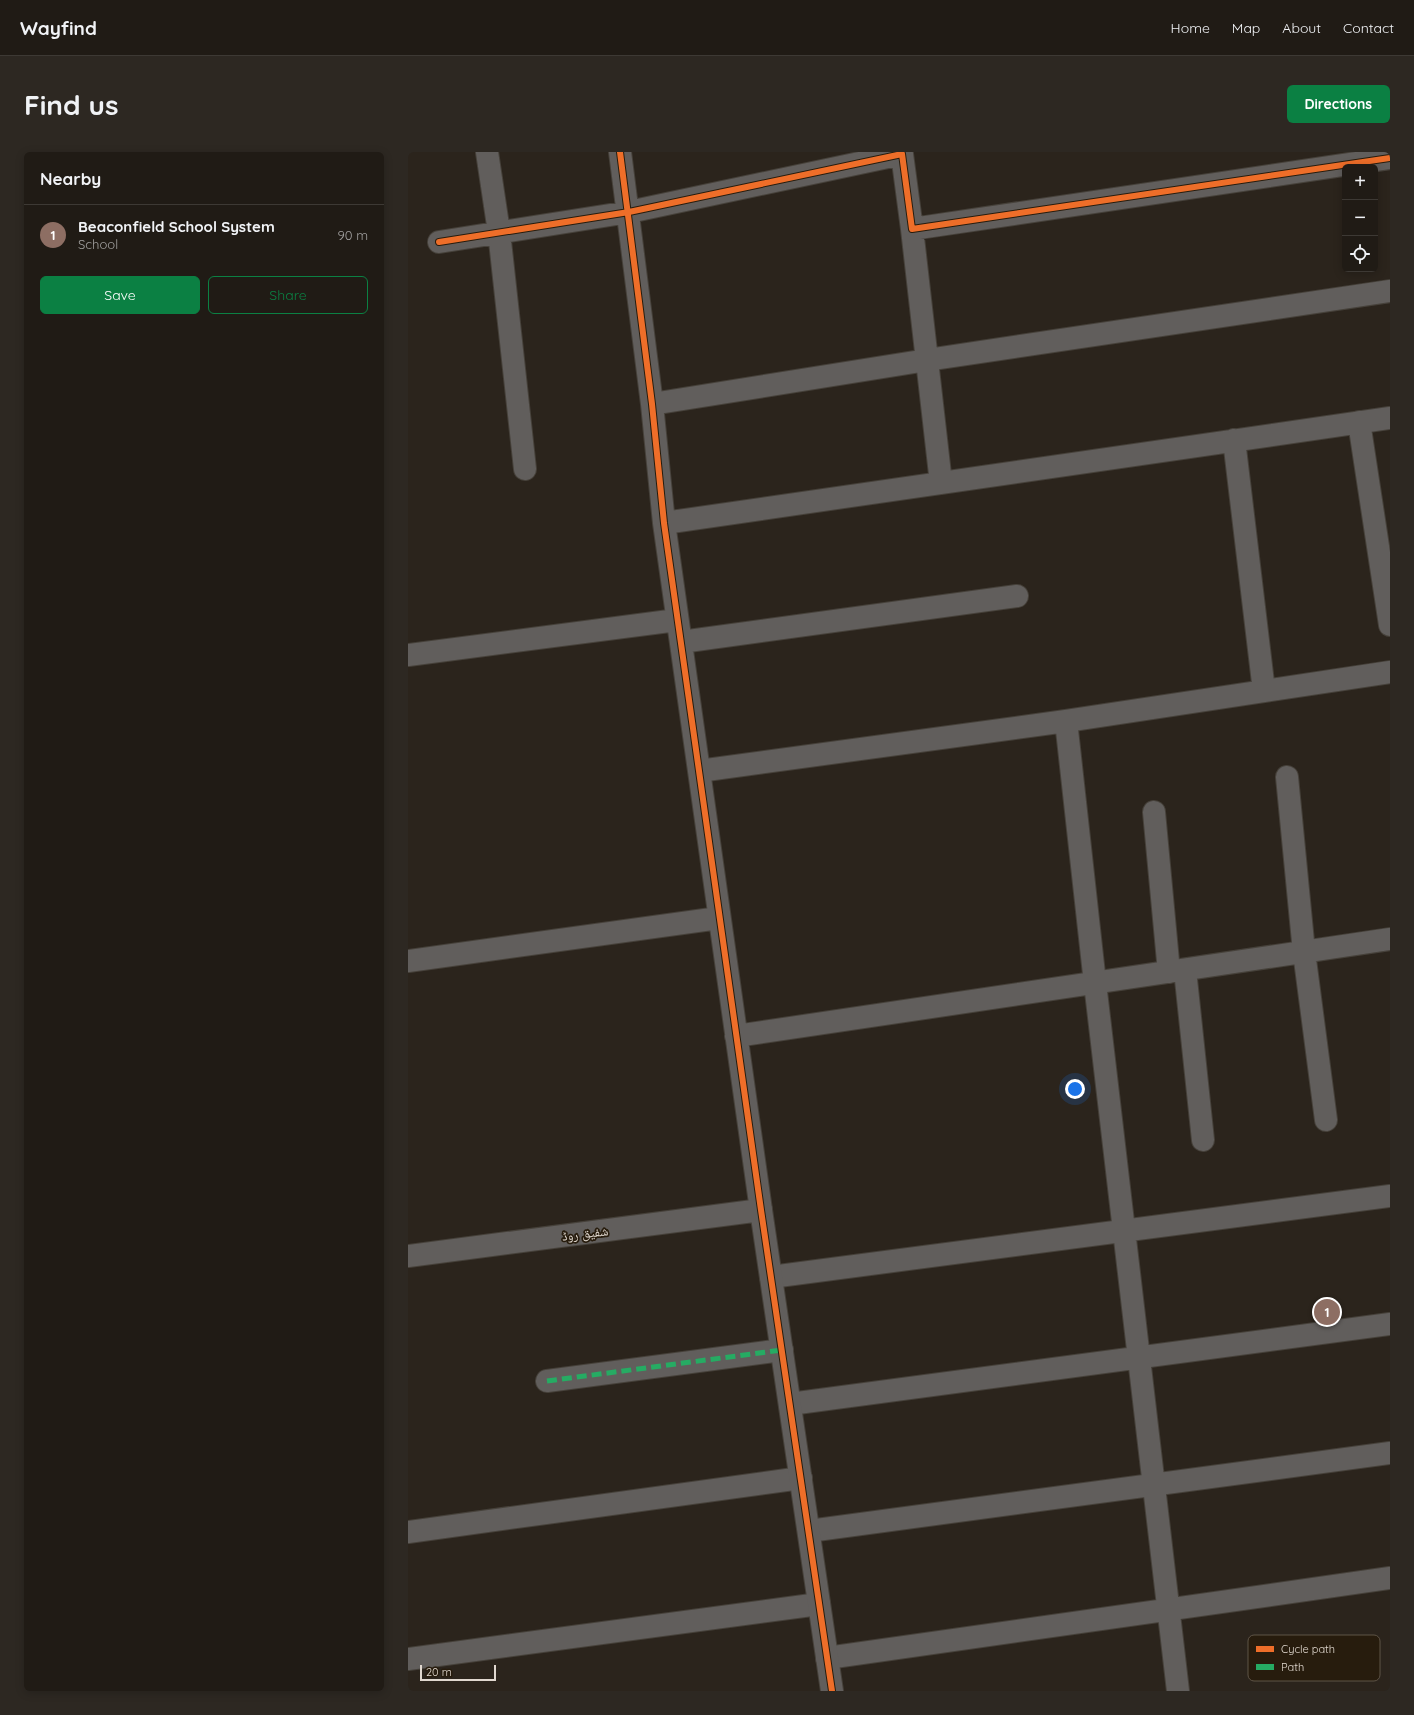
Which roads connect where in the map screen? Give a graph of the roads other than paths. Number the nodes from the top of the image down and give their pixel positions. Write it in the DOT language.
graph roads {
  1 [pos="487,152"];
  2 [pos="620,152"];
  3 [pos="902,153"];
  4 [pos="1390,158"];
  5 [pos="629,212"];
  6 [pos="912,229"];
  7 [pos="499,232"];
  8 [pos="439,242"];
  9 [pos="1390,290"];
  10 [pos="926,360"];
  11 [pos="652,404"];
  12 [pos="1390,418"];
  13 [pos="1359,422"];
  14 [pos="1234,440"];
  15 [pos="524,469"];
  16 [pos="941,483"];
  17 [pos="664,523"];
  18 [pos="1017,596"];
  19 [pos="677,620"];
  20 [pos="1390,625"];
  21 [pos="681,642"];
  22 [pos="408,655"];
  23 [pos="1390,672"];
  24 [pos="1264,691"];
  25 [pos="1066,721"];
  26 [pos="699,770"];
  27 [pos="1287,777"];
  28 [pos="1154,812"];
  29 [pos="719,918"];
  30 [pos="1390,939"];
  31 [pos="1304,952"];
  32 [pos="408,961"];
  33 [pos="1177,971"];
  34 [pos="1095,983"];
  35 [pos="736,1036"];
  36 [pos="1326,1120"];
  37 [pos="1203,1140"];
  38 [pos="1390,1196"];
  39 [pos="761,1210"];
  40 [pos="1124,1231"];
  41 [pos="408,1256"];
  42 [pos="771,1277"];
  43 [pos="1390,1324"];
  44 [pos="782,1350"];
  45 [pos="1139,1358"];
  46 [pos="547,1381"];
  47 [pos="790,1404"];
  48 [pos="1390,1453"];
  49 [pos="801,1478"];
  50 [pos="1154,1485"];
  51 [pos="809,1531"];
  52 [pos="408,1532"];
  53 [pos="1390,1578"];
  54 [pos="819,1604"];
  55 [pos="1169,1609"];
  56 [pos="827,1658"];
  57 [pos="408,1659"];
  58 [pos="832,1691"];
  59 [pos="1178,1691"];
  1 -- 7 [label="street"];
  2 -- 5 [label="street"];
  3 -- 5 [label="street"];
  3 -- 6 [label="street"];
  4 -- 6 [label="street"];
  5 -- 7 [label="street"];
  5 -- 11 [label="street"];
  6 -- 10 [label="street"];
  7 -- 8 [label="street"];
  7 -- 15 [label="street"];
  9 -- 10 [label="street"];
  10 -- 11 [label="street"];
  10 -- 16 [label="street"];
  11 -- 17 [label="street"];
  12 -- 13 [label="street"];
  13 -- 14 [label="street"];
  13 -- 20 [label="street"];
  14 -- 16 [label="street"];
  14 -- 24 [label="street"];
  16 -- 17 [label="street"];
  17 -- 19 [label="street"];
  18 -- 21 [label="street"];
  19 -- 21 [label="street"];
  19 -- 22 [label="street"];
  21 -- 26 [label="street"];
  23 -- 24 [label="street"];
  24 -- 25 [label="street"];
  25 -- 26 [label="street"];
  25 -- 34 [label="street"];
  26 -- 29 [label="street"];
  27 -- 31 [label="street"];
  28 -- 33 [label="street"];
  29 -- 32 [label="street"];
  29 -- 35 [label="street"];
  30 -- 31 [label="street"];
  31 -- 33 [label="street"];
  31 -- 36 [label="street"];
  33 -- 34 [label="street"];
  33 -- 37 [label="street"];
  34 -- 35 [label="street"];
  34 -- 40 [label="street"];
  35 -- 39 [label="street"];
  38 -- 40 [label="street"];
  39 -- 41 [label="street, شفیق روڈ"];
  39 -- 42 [label="street"];
  40 -- 42 [label="street"];
  40 -- 45 [label="street"];
  42 -- 44 [label="street"];
  43 -- 45 [label="street"];
  44 -- 46 [label="street"];
  44 -- 47 [label="street"];
  45 -- 47 [label="street"];
  45 -- 50 [label="street"];
  47 -- 49 [label="street"];
  48 -- 50 [label="street"];
  49 -- 51 [label="street"];
  49 -- 52 [label="street"];
  50 -- 51 [label="street"];
  50 -- 55 [label="street"];
  51 -- 54 [label="street"];
  53 -- 55 [label="street"];
  54 -- 56 [label="street"];
  54 -- 57 [label="street"];
  55 -- 56 [label="street"];
  55 -- 59 [label="street"];
  56 -- 58 [label="street"];
}
